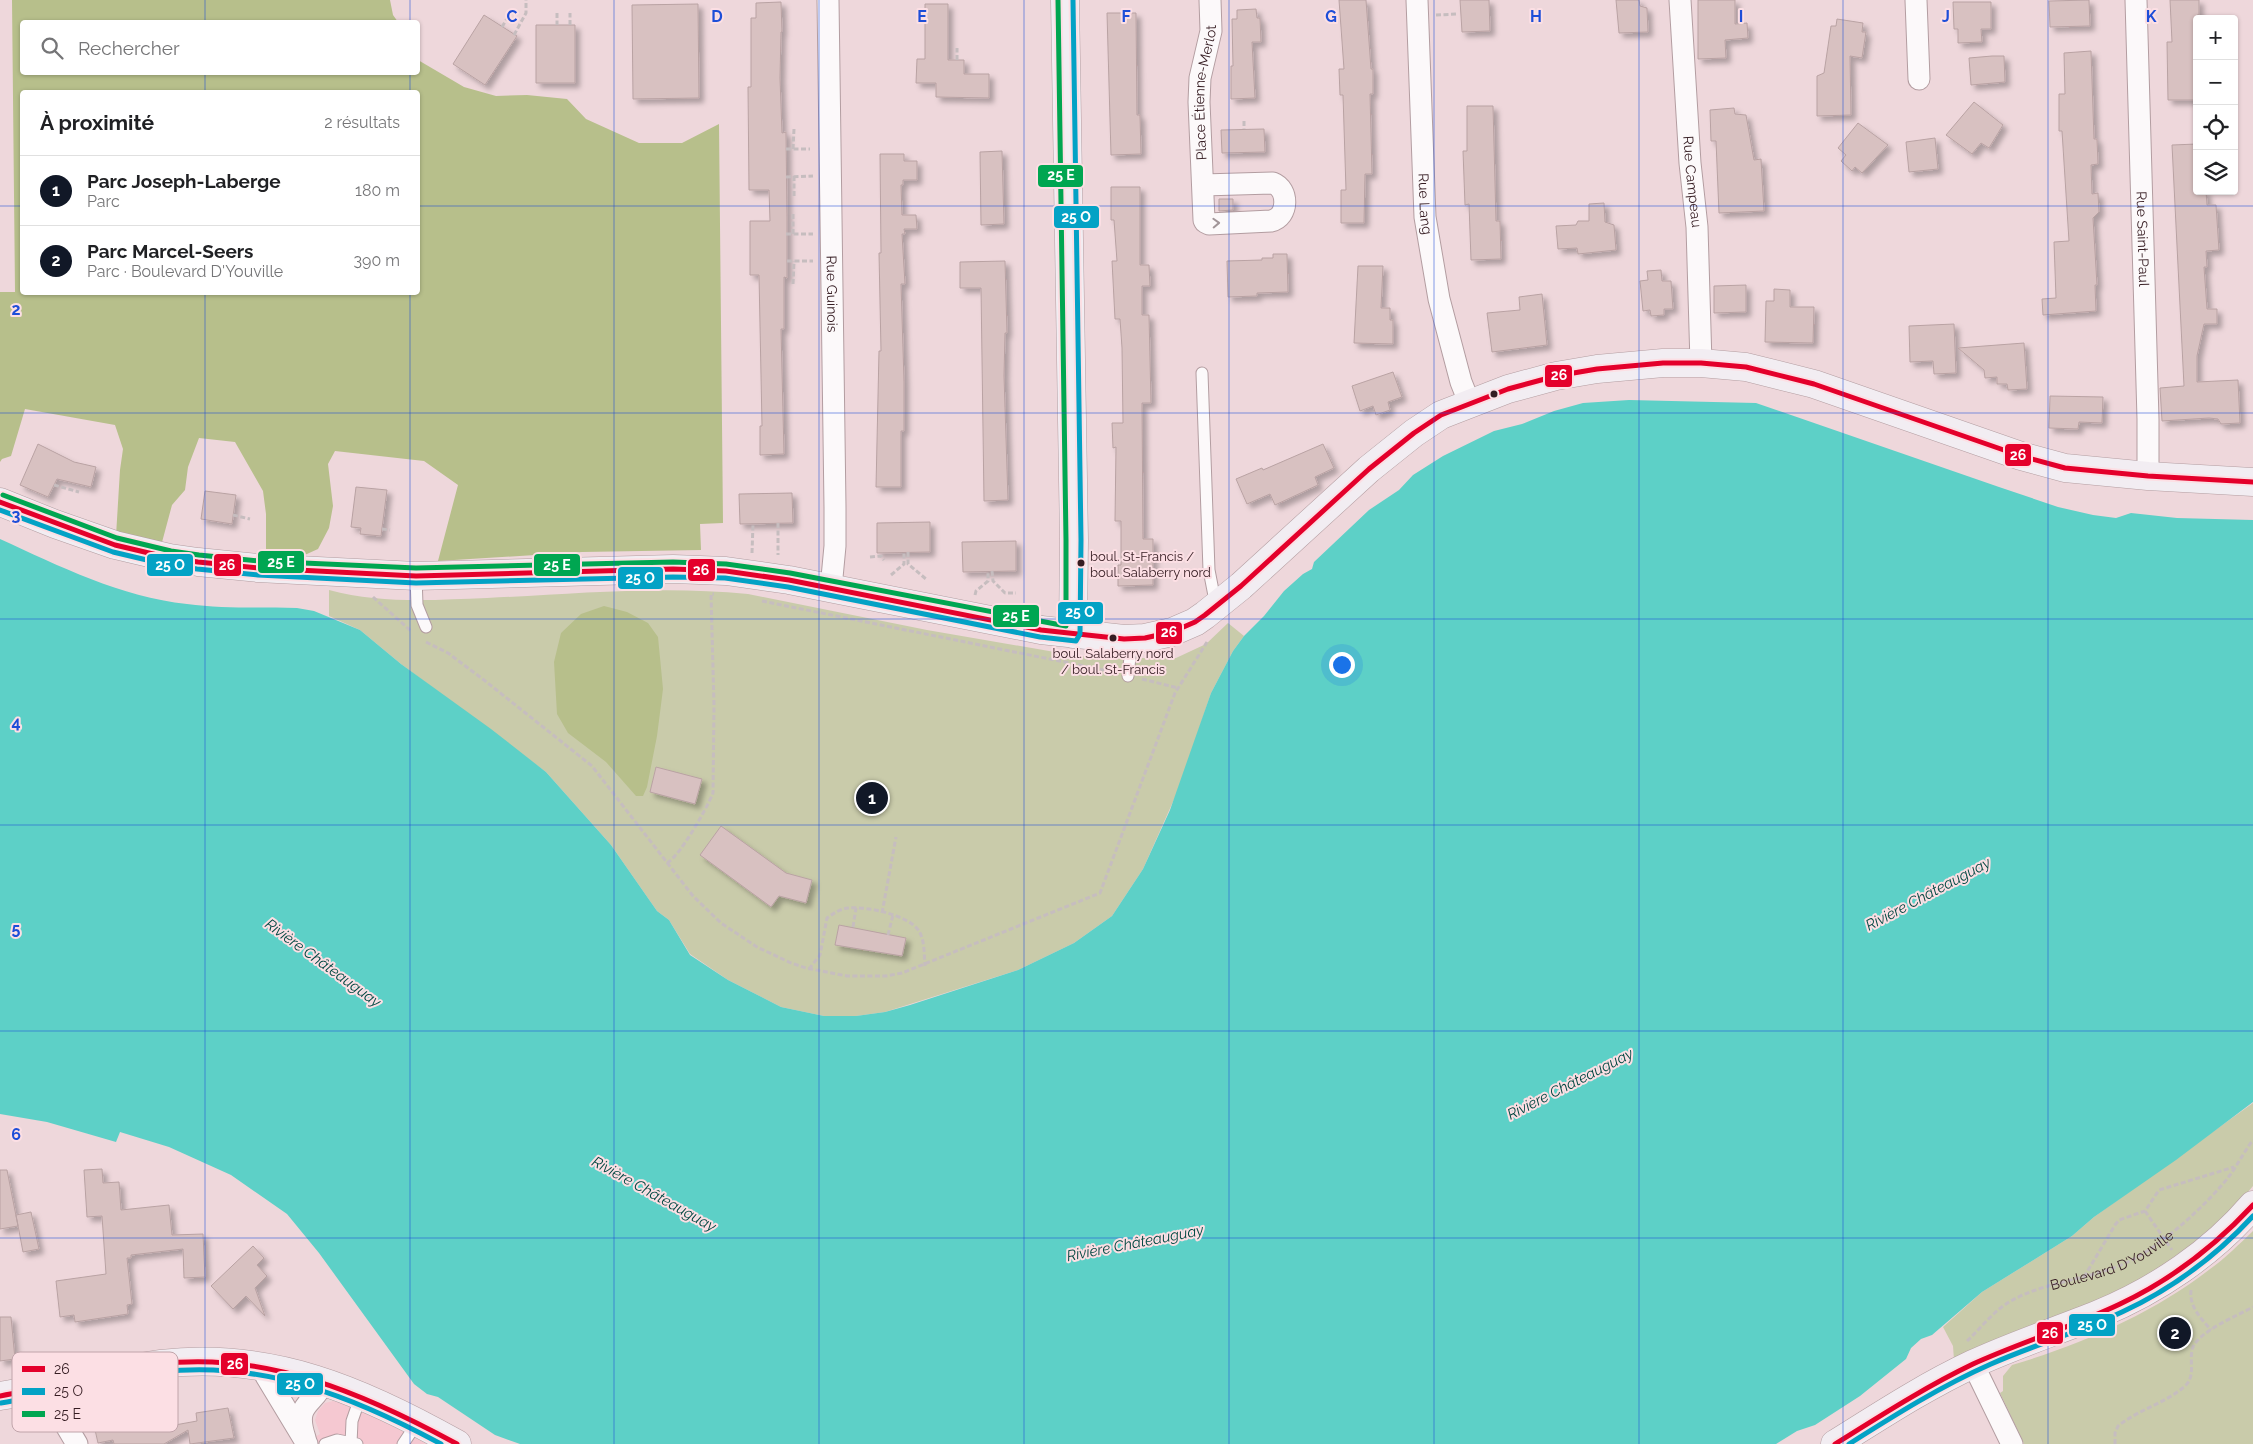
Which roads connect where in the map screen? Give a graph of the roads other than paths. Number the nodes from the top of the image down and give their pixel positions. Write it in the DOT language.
graph roads {
  1 [pos="828,0"];
  2 [pos="1065,0"];
  3 [pos="1210,0"];
  4 [pos="1417,0"];
  5 [pos="1680,0"];
  6 [pos="1916,0"];
  7 [pos="2136,0"];
  8 [pos="1919,79"];
  9 [pos="1203,185"];
  10 [pos="1701,363"];
  11 [pos="1202,373"];
  12 [pos="1469,402"];
  13 [pos="2148,476"];
  14 [pos="2253,482"];
  15 [pos="0,502"];
  16 [pos="416,576"];
  17 [pos="830,588"];
  18 [pos="1216,606"];
  19 [pos="426,627"];
  20 [pos="1073,634"];
  21 [pos="1132,638"];
  22 [pos="1128,676"];
  23 [pos="2253,1205"];
  24 [pos="1968,1354"];
  25 [pos="178,1363"];
  26 [pos="264,1366"];
  27 [pos="324,1381"];
  28 [pos="361,1395"];
  29 [pos="70,1432"];
  30 [pos="410,1433"];
  31 [pos="354,1443"];
  32 [pos="77,1444"];
  33 [pos="306,1444"];
  34 [pos="325,1444"];
  35 [pos="456,1444"];
  36 [pos="1835,1444"];
  37 [pos="2012,1444"];
  1 -- 17 [label="street, Rue Guinois"];
  2 -- 20 [label="street"];
  3 -- 9 [label="street, Place Étienne-Merlot"];
  4 -- 12 [label="street, Rue Lang"];
  5 -- 10 [label="street, Rue Campeau"];
  6 -- 8 [label="street"];
  7 -- 13 [label="street, Rue Saint-Paul"];
  10 -- 12 [label="street"];
  10 -- 13 [label="street"];
  11 -- 18 [label="lane"];
  12 -- 18 [label="street"];
  13 -- 14 [label="street"];
  15 -- 16 [label="street"];
  16 -- 17 [label="street"];
  16 -- 19 [label="lane"];
  17 -- 20 [label="street"];
  18 -- 21 [label="street"];
  20 -- 21 [label="street"];
  21 -- 22 [label="lane"];
  23 -- 24 [label="street"];
  24 -- 36 [label="street"];
  24 -- 37 [label="street"];
  25 -- 26 [label="street"];
  26 -- 27 [label="street"];
  26 -- 33 [label="street"];
  27 -- 28 [label="street"];
  27 -- 33 [label="street"];
  28 -- 30 [label="street"];
  28 -- 31 [label="lane"];
  29 -- 32 [label="street"];
  30 -- 35 [label="street"];
  31 -- 34 [label="lane"];
}
